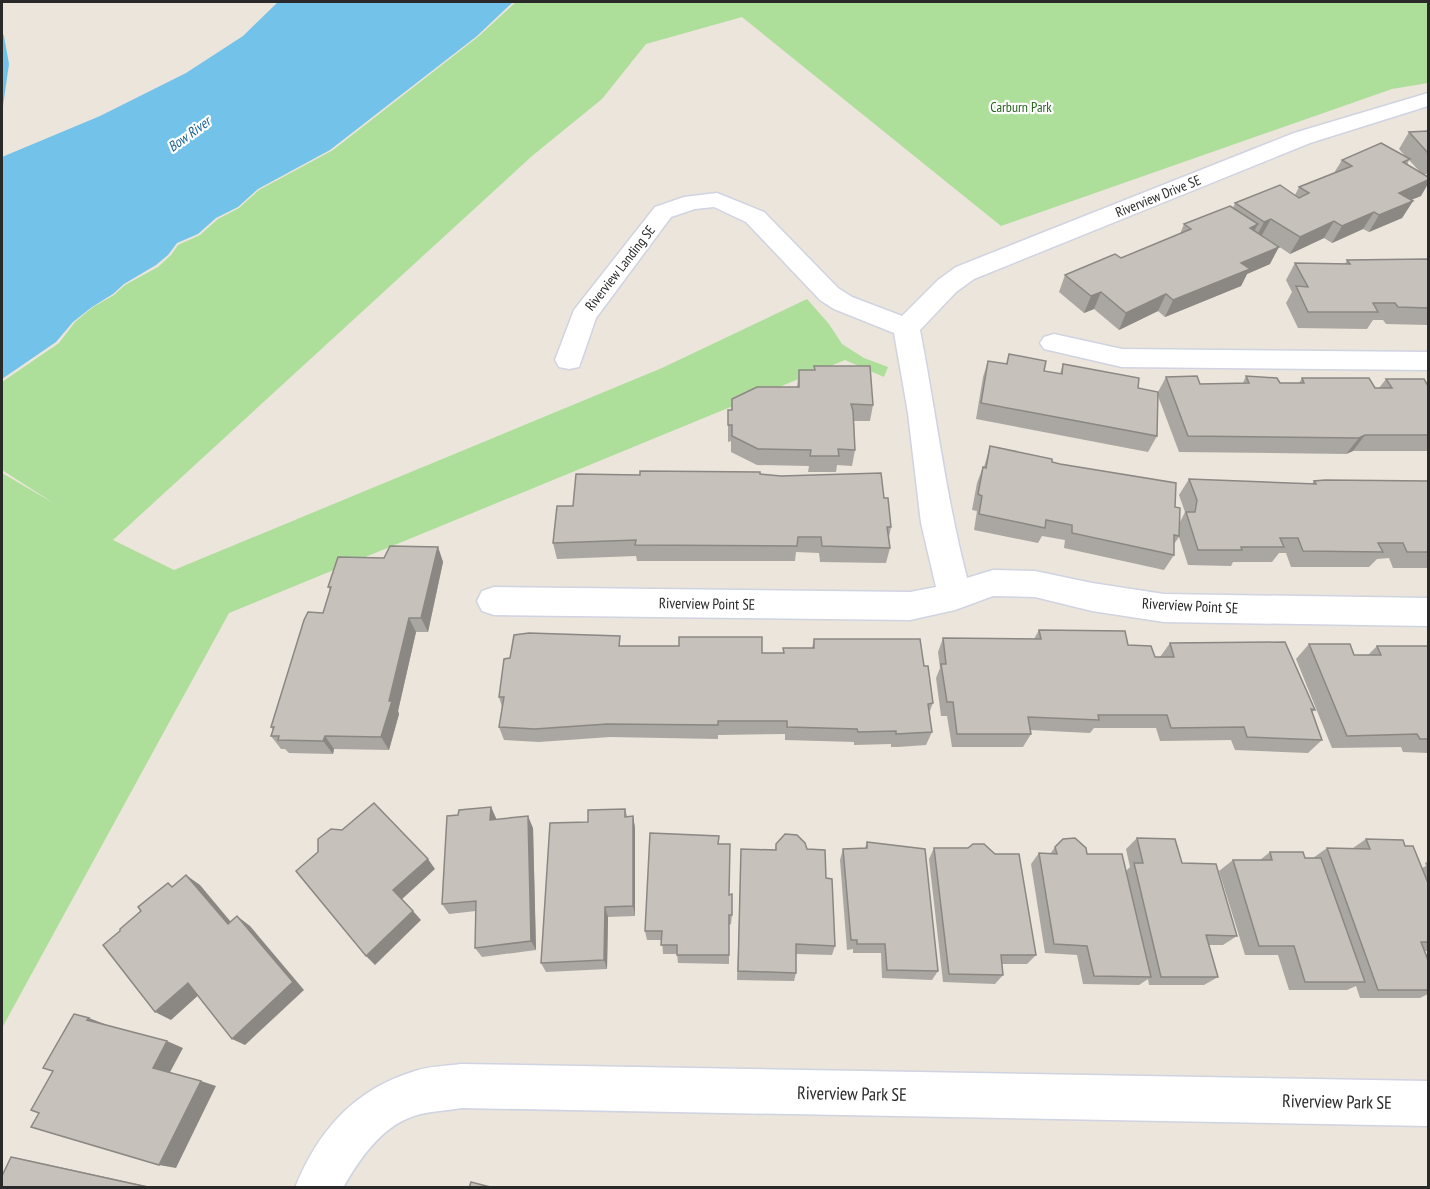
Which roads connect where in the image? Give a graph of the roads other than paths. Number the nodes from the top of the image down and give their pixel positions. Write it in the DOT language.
graph roads {
  1 [pos="1428,99"];
  2 [pos="906,328"];
  3 [pos="1054,343"];
  4 [pos="569,360"];
  5 [pos="1428,361"];
  6 [pos="956,596"];
  7 [pos="494,601"];
  8 [pos="1428,612"];
  9 [pos="1428,1104"];
  10 [pos="318,1188"];
  1 -- 2 [label="street, Riverview Drive SE"];
  2 -- 4 [label="street, Riverview Landing SE"];
  2 -- 6 [label="street"];
  3 -- 5 [label="street"];
  6 -- 7 [label="street, Riverview Point SE"];
  6 -- 8 [label="street, Riverview Point SE"];
  9 -- 10 [label="street, Riverview Park SE"];
}
